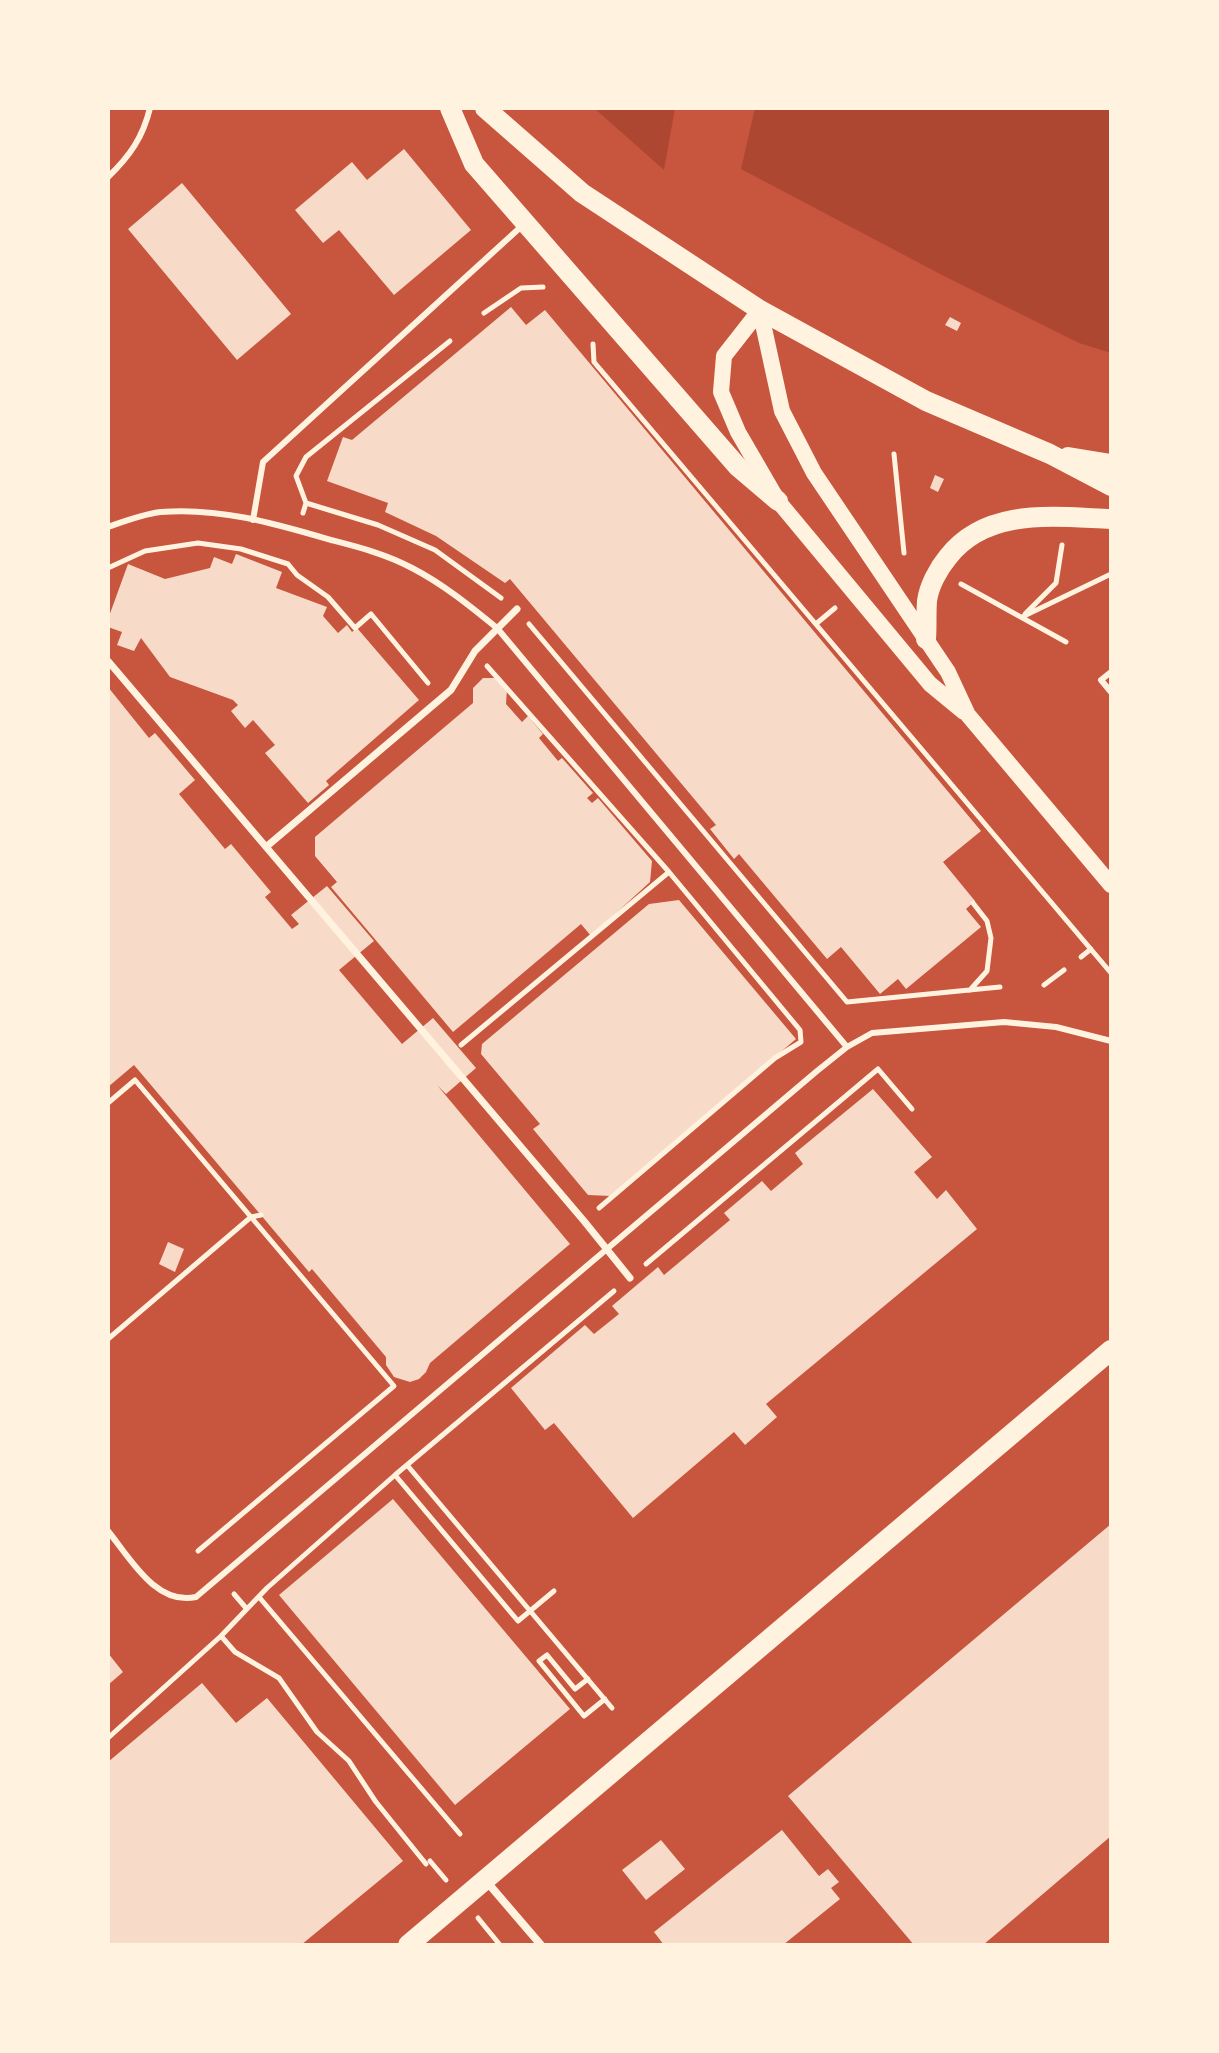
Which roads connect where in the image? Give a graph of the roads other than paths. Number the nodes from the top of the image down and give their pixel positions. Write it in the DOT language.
graph roads {
  1 [pos="150,108"];
  2 [pos="450,108"];
  3 [pos="485,108"];
  4 [pos="108,177"];
  5 [pos="525,223"];
  6 [pos="760,310"];
  7 [pos="1050,454"];
  8 [pos="1111,464"];
  9 [pos="1111,486"];
  10 [pos="778,501"];
  11 [pos="1111,519"];
  12 [pos="253,520"];
  13 [pos="108,527"];
  14 [pos="517,609"];
  15 [pos="497,628"];
  16 [pos="926,639"];
  17 [pos="108,661"];
  18 [pos="1111,672"];
  19 [pos="1111,692"];
  20 [pos="968,715"];
  21 [pos="266,847"];
  22 [pos="1111,885"];
  23 [pos="1111,1041"];
  24 [pos="847,1047"];
  25 [pos="607,1249"];
  26 [pos="630,1278"];
  27 [pos="1111,1350"];
  28 [pos="108,1531"];
  29 [pos="485,1880"];
  30 [pos="408,1945"];
  31 [pos="541,1945"];
  1 -- 4 [label="lane"];
  2 -- 5 [label="main road"];
  3 -- 6 [label="main road"];
  5 -- 10 [label="main road"];
  5 -- 12 [label="lane"];
  6 -- 7 [label="main road"];
  6 -- 10 [label="main road"];
  6 -- 16 [label="main road"];
  7 -- 8 [label="main road"];
  7 -- 9 [label="main road"];
  10 -- 20 [label="main road"];
  11 -- 16 [label="main road"];
  12 -- 13 [label="lane"];
  12 -- 15 [label="lane"];
  14 -- 15 [label="street"];
  15 -- 21 [label="street"];
  15 -- 24 [label="lane"];
  16 -- 20 [label="main road"];
  17 -- 21 [label="street"];
  18 -- 19 [label="lane"];
  20 -- 22 [label="main road"];
  21 -- 25 [label="street"];
  23 -- 24 [label="lane"];
  24 -- 25 [label="lane"];
  25 -- 26 [label="street"];
  25 -- 28 [label="lane"];
  27 -- 29 [label="main road"];
  29 -- 30 [label="main road"];
  29 -- 31 [label="street"];
}
